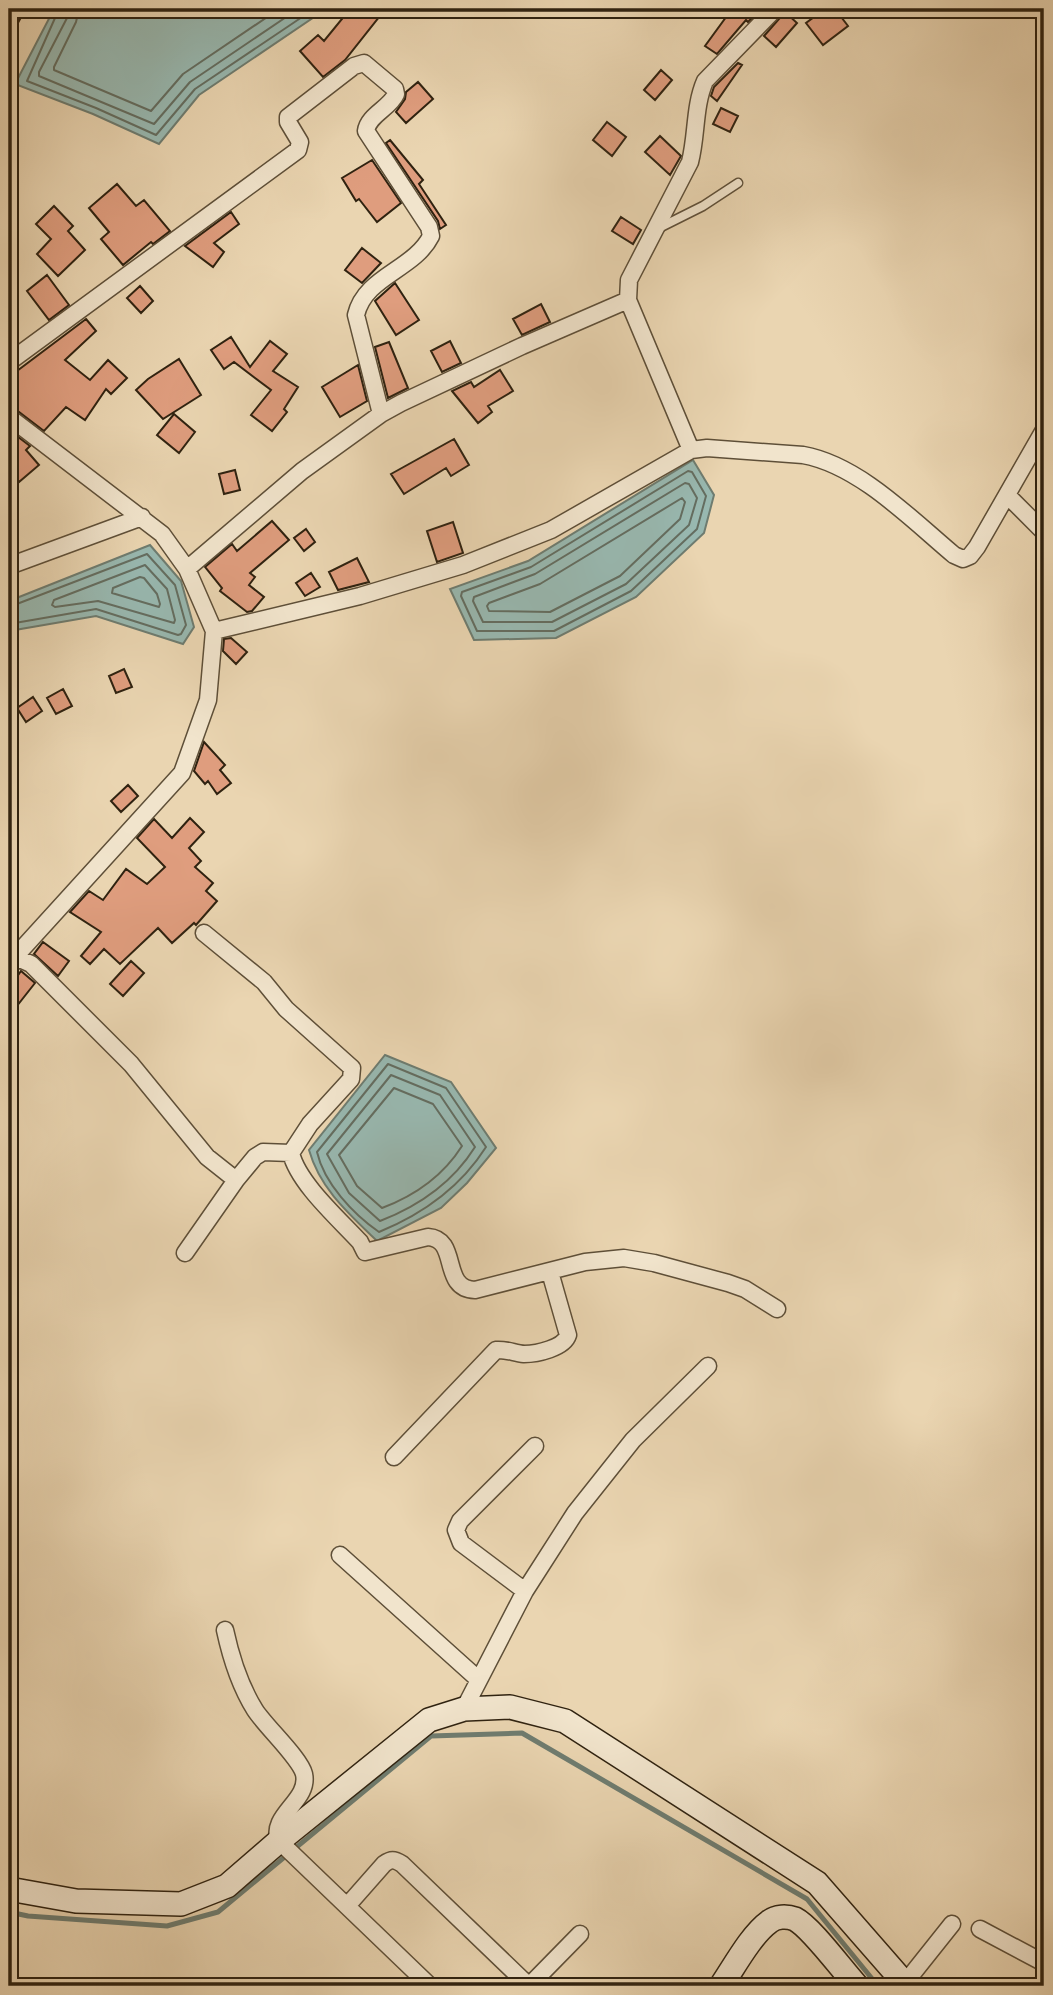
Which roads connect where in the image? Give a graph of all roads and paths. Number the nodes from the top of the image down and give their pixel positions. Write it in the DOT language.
graph roads {
  1 [pos="775,9"];
  2 [pos="738,183"];
  3 [pos="656,229"];
  4 [pos="628,300"];
  5 [pos="9,362"];
  6 [pos="381,414"];
  7 [pos="9,417"];
  8 [pos="1044,430"];
  9 [pos="691,450"];
  10 [pos="1007,495"];
  11 [pos="142,517"];
  12 [pos="1044,532"];
  13 [pos="9,566"];
  14 [pos="187,569"];
  15 [pos="214,631"];
  16 [pos="205,933"];
  17 [pos="10,962"];
  18 [pos="291,1153"];
  19 [pos="236,1180"];
  20 [pos="185,1253"];
  21 [pos="550,1272"];
  22 [pos="777,1309"];
  23 [pos="708,1366"];
  24 [pos="535,1446"];
  25 [pos="394,1457"];
  26 [pos="340,1555"];
  27 [pos="525,1591"];
  28 [pos="225,1630"];
  29 [pos="479,1680"];
  30 [pos="464,1709"];
  31 [pos="281,1844"];
  32 [pos="9,1889"];
  33 [pos="347,1906"];
  34 [pos="952,1924"];
  35 [pos="981,1929"];
  36 [pos="580,1934"];
  37 [pos="1044,1964"];
  38 [pos="906,1985"];
  39 [pos="430,1986"];
  40 [pos="529,1986"];
  41 [pos="720,1986"];
  42 [pos="857,1986"];
  1 -- 3 [label="street"];
  2 -- 3 [label="lane"];
  3 -- 4 [label="street"];
  4 -- 6 [label="street"];
  4 -- 9 [label="street"];
  5 -- 6 [label="street"];
  6 -- 14 [label="street"];
  7 -- 11 [label="street"];
  8 -- 10 [label="street"];
  9 -- 10 [label="street"];
  9 -- 15 [label="street"];
  10 -- 12 [label="street"];
  11 -- 13 [label="street"];
  11 -- 14 [label="street"];
  14 -- 15 [label="street"];
  15 -- 17 [label="street"];
  16 -- 18 [label="street"];
  17 -- 19 [label="street"];
  18 -- 19 [label="street"];
  18 -- 21 [label="street"];
  19 -- 20 [label="street"];
  21 -- 22 [label="street"];
  21 -- 25 [label="street"];
  23 -- 27 [label="street"];
  24 -- 27 [label="street"];
  26 -- 29 [label="street"];
  27 -- 29 [label="street"];
  28 -- 31 [label="street"];
  29 -- 30 [label="street"];
  30 -- 31 [label="street"];
  30 -- 38 [label="street"];
  31 -- 32 [label="street"];
  31 -- 33 [label="street"];
  33 -- 39 [label="street"];
  33 -- 40 [label="street"];
  34 -- 38 [label="street"];
  35 -- 37 [label="street"];
  36 -- 40 [label="street"];
  41 -- 42 [label="street"];
}
